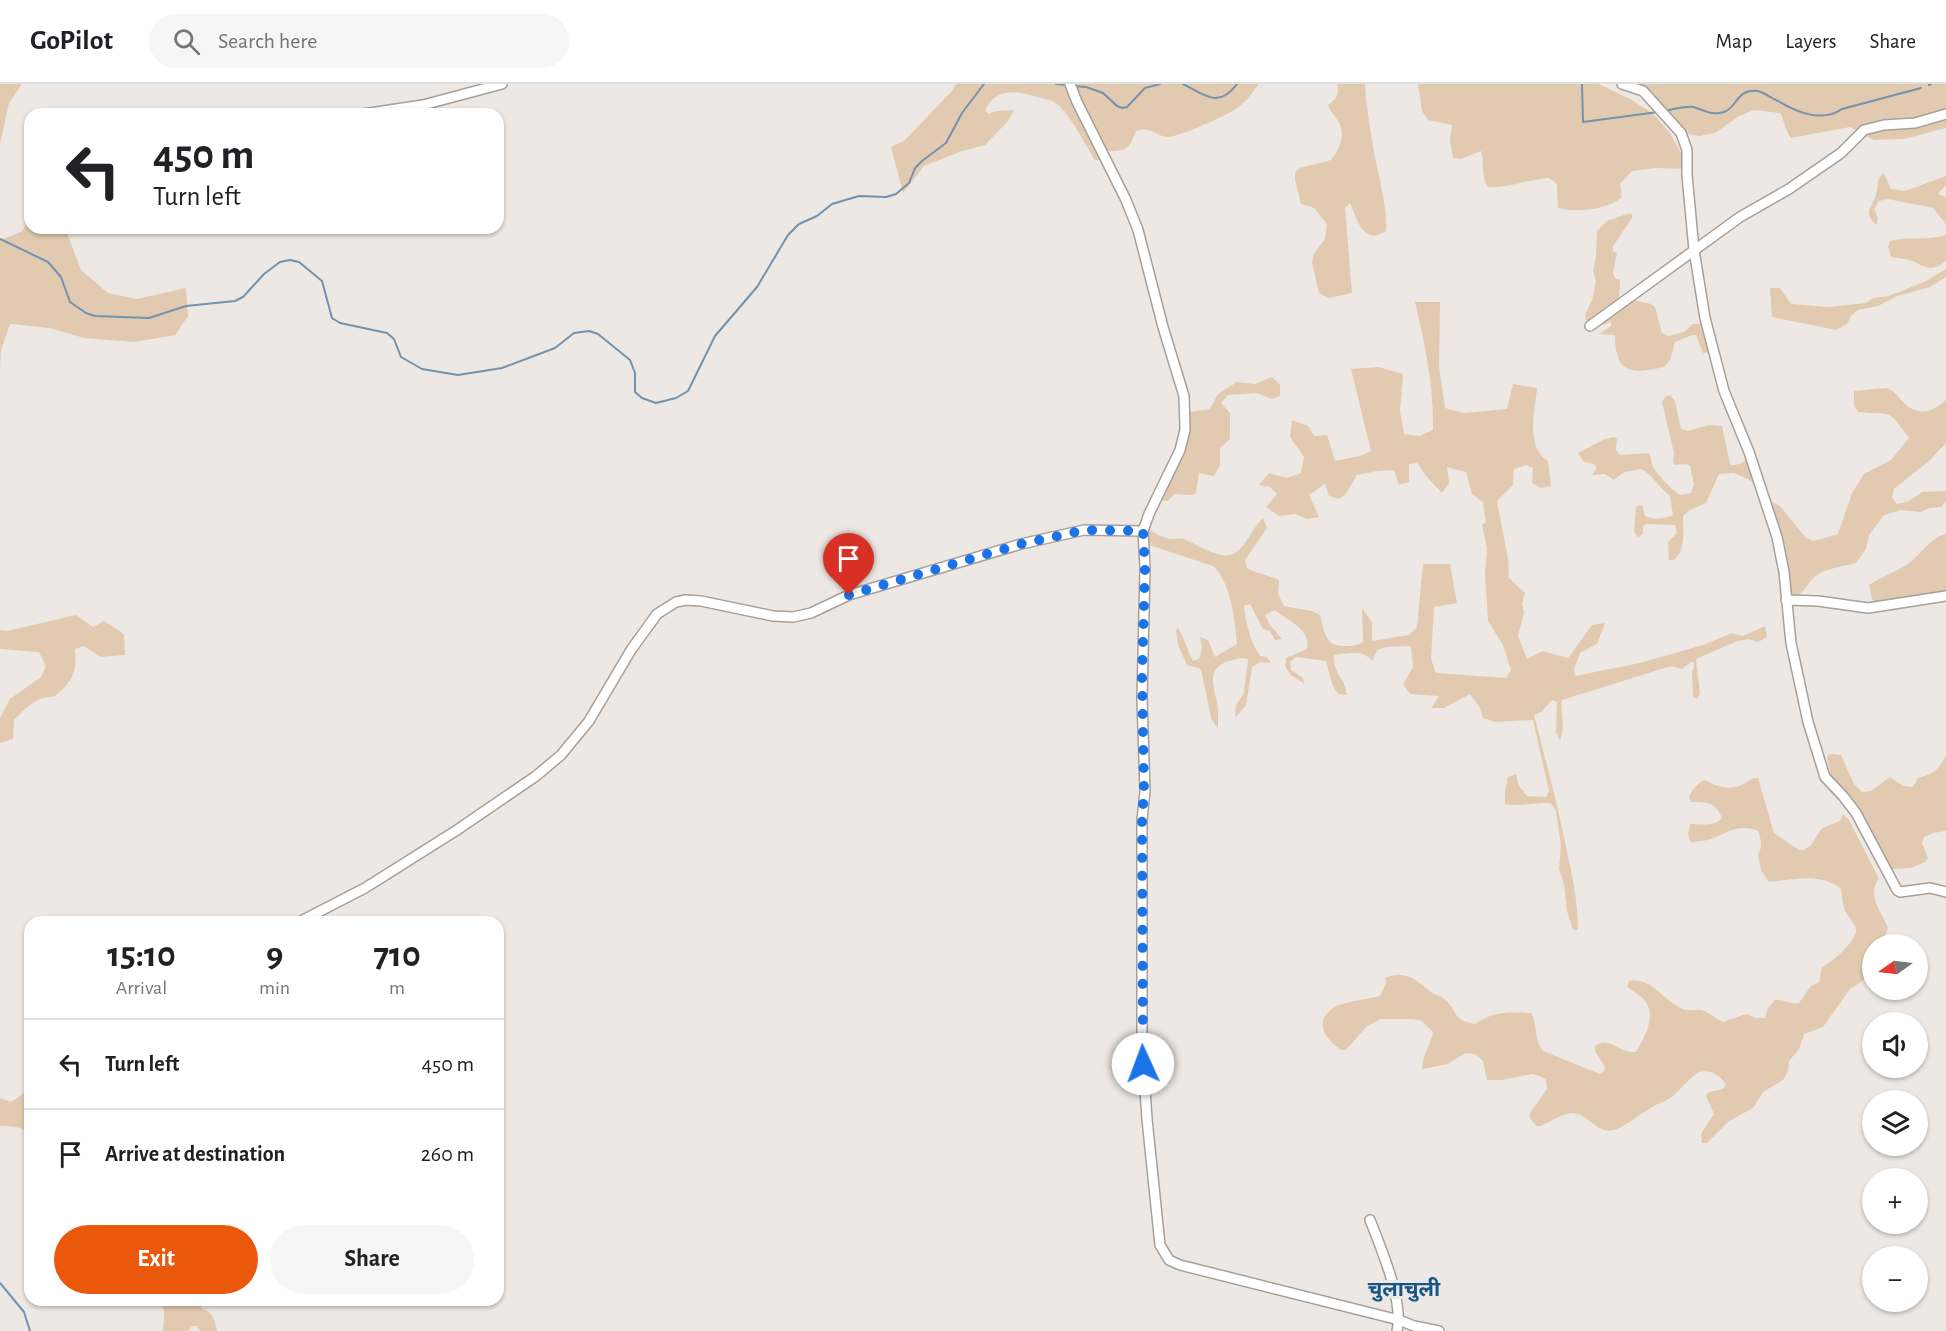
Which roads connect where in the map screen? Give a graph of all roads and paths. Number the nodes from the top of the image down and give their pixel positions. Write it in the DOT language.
graph roads {
  1 [pos="502,84"];
  2 [pos="1622,84"];
  3 [pos="1071,87"];
  4 [pos="399,108"];
  5 [pos="1946,114"];
  6 [pos="1694,250"];
  7 [pos="1590,326"];
  8 [pos="1143,531"];
  9 [pos="1946,596"];
  10 [pos="1786,600"];
  11 [pos="1946,892"];
  12 [pos="311,916"];
  13 [pos="1370,1220"];
  14 [pos="1400,1320"];
  15 [pos="1397,1331"];
  16 [pos="1439,1331"];
  1 -- 4 [label="street"];
  2 -- 6 [label="street"];
  3 -- 8 [label="street"];
  5 -- 6 [label="street"];
  6 -- 7 [label="street"];
  6 -- 10 [label="street"];
  8 -- 12 [label="street"];
  8 -- 14 [label="street"];
  9 -- 10 [label="street"];
  10 -- 11 [label="street"];
  13 -- 14 [label="street"];
  14 -- 15 [label="street"];
  14 -- 16 [label="street"];
}
